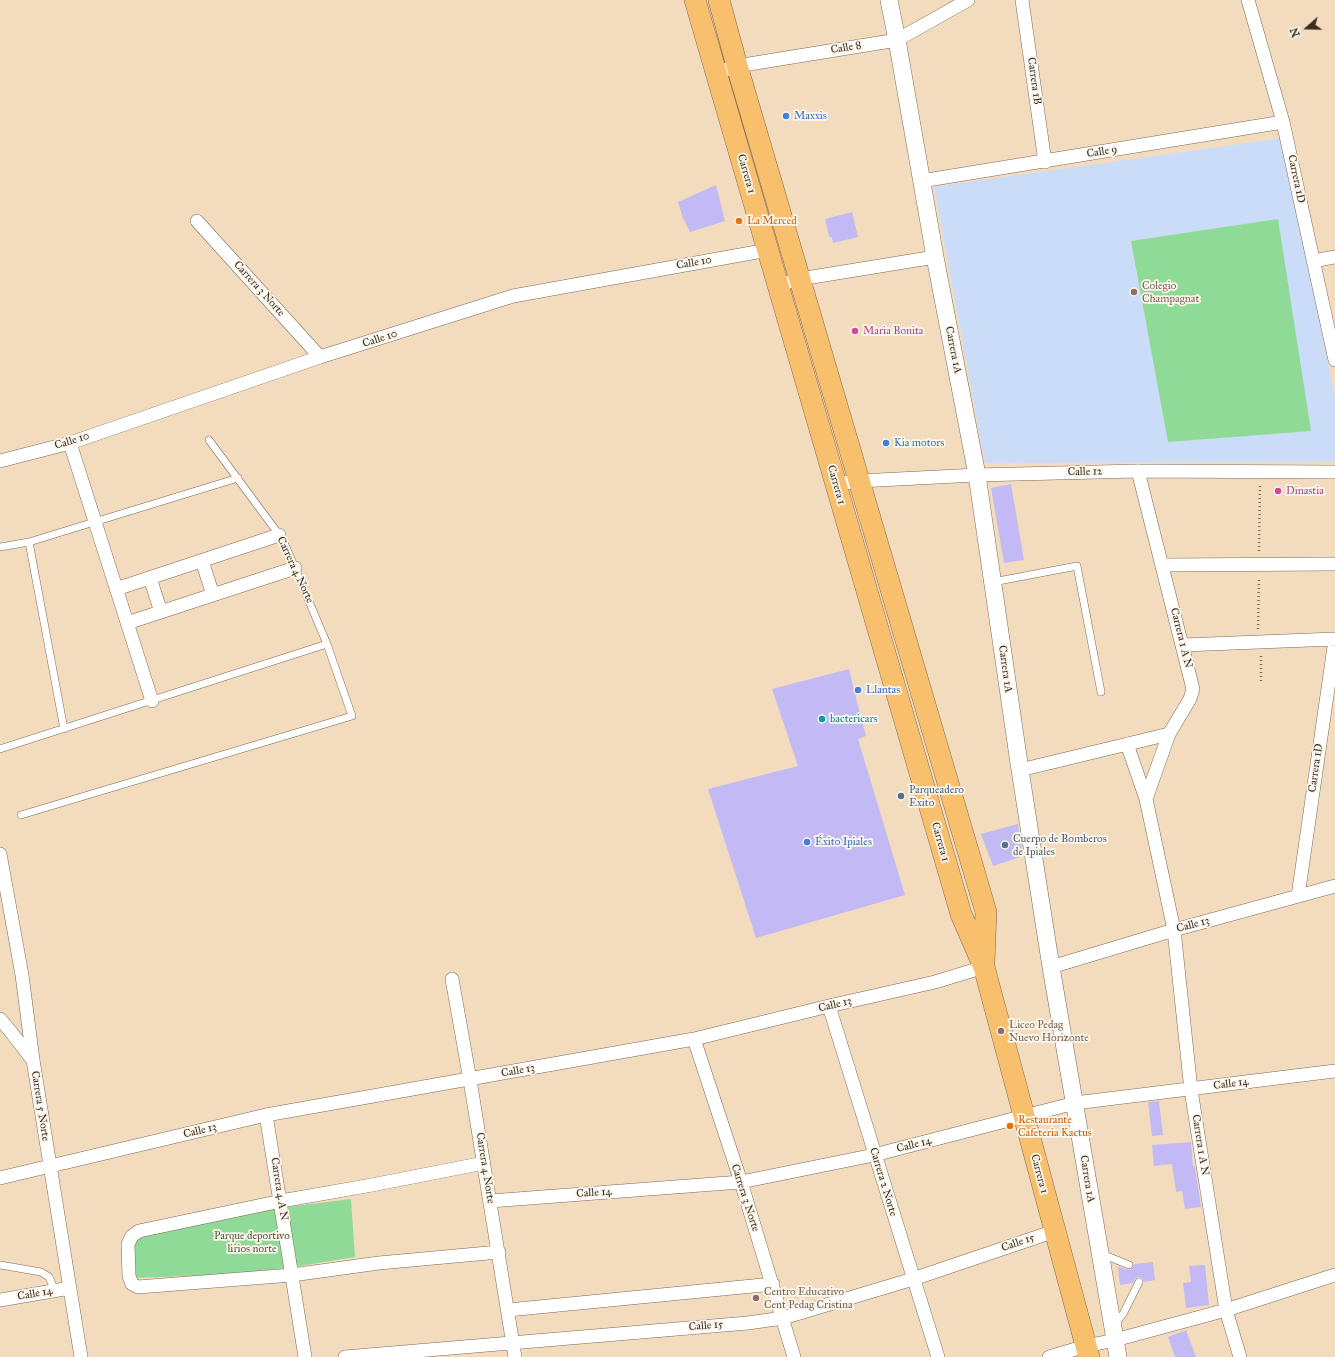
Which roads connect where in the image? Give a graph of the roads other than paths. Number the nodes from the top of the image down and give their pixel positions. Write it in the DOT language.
graph roads {
  1 [pos="695,0"];
  2 [pos="719,0"];
  3 [pos="889,0"];
  4 [pos="968,0"];
  5 [pos="1022,0"];
  6 [pos="1248,0"];
  7 [pos="897,40"];
  8 [pos="737,66"];
  9 [pos="716,73"];
  10 [pos="1283,122"];
  11 [pos="1046,162"];
  12 [pos="921,181"];
  13 [pos="197,221"];
  14 [pos="768,250"];
  15 [pos="935,257"];
  16 [pos="1335,257"];
  17 [pos="1313,261"];
  18 [pos="800,279"];
  19 [pos="778,285"];
  20 [pos="320,357"];
  21 [pos="1335,360"];
  22 [pos="209,440"];
  23 [pos="70,443"];
  24 [pos="0,461"];
  25 [pos="1138,471"];
  26 [pos="1335,472"];
  27 [pos="977,475"];
  28 [pos="238,478"];
  29 [pos="859,480"];
  30 [pos="836,484"];
  31 [pos="95,522"];
  32 [pos="279,535"];
  33 [pos="29,542"];
  34 [pos="0,547"];
  35 [pos="202,561"];
  36 [pos="1335,564"];
  37 [pos="1162,565"];
  38 [pos="295,568"];
  39 [pos="150,578"];
  40 [pos="993,582"];
  41 [pos="116,589"];
  42 [pos="213,595"];
  43 [pos="161,612"];
  44 [pos="127,623"];
  45 [pos="1335,639"];
  46 [pos="327,644"];
  47 [pos="1183,645"];
  48 [pos="1101,692"];
  49 [pos="152,701"];
  50 [pos="64,729"];
  51 [pos="1169,734"];
  52 [pos="1127,744"];
  53 [pos="0,749"];
  54 [pos="1020,770"];
  55 [pos="950,790"];
  56 [pos="927,797"];
  57 [pos="1146,799"];
  58 [pos="21,815"];
  59 [pos="0,854"];
  60 [pos="1335,886"];
  61 [pos="1298,896"];
  62 [pos="1174,930"];
  63 [pos="984,967"];
  64 [pos="1051,967"];
  65 [pos="452,979"];
  66 [pos="829,1006"];
  67 [pos="0,1020"];
  68 [pos="694,1039"];
  69 [pos="33,1060"];
  70 [pos="1335,1071"];
  71 [pos="470,1080"];
  72 [pos="1191,1090"];
  73 [pos="1075,1103"];
  74 [pos="266,1115"];
  75 [pos="1024,1117"];
  76 [pos="874,1155"];
  77 [pos="484,1163"];
  78 [pos="50,1166"];
  79 [pos="0,1178"];
  80 [pos="741,1182"];
  81 [pos="281,1201"];
  82 [pos="490,1201"];
  83 [pos="1055,1230"];
  84 [pos="498,1252"];
  85 [pos="1100,1253"];
  86 [pos="0,1265"];
  87 [pos="1129,1265"];
  88 [pos="292,1275"];
  89 [pos="1335,1275"];
  90 [pos="913,1279"];
  91 [pos="1139,1282"];
  92 [pos="772,1284"];
  93 [pos="70,1288"];
  94 [pos="55,1291"];
  95 [pos="0,1300"];
  96 [pos="508,1310"];
  97 [pos="1226,1310"];
  98 [pos="783,1318"];
  99 [pos="1114,1333"];
  100 [pos="513,1342"];
  101 [pos="1087,1352"];
  102 [pos="81,1357"];
  103 [pos="305,1357"];
  104 [pos="345,1357"];
  105 [pos="515,1357"];
  106 [pos="794,1357"];
  107 [pos="938,1357"];
  108 [pos="1049,1357"];
  109 [pos="1118,1357"];
  110 [pos="1240,1357"];
  1 -- 9 [label="main road, Carrera 1"];
  2 -- 8 [label="main road, Carrera 1"];
  3 -- 7 [label="street, Carrera 1A"];
  4 -- 7 [label="street, Calle 8"];
  5 -- 11 [label="street, Carrera 1B"];
  6 -- 10 [label="street, Carrera 1D"];
  7 -- 8 [label="street, Calle 8"];
  7 -- 12 [label="street, Carrera 1A"];
  8 -- 9 [label="street, Calle 8"];
  8 -- 18 [label="main road, Carrera 1"];
  9 -- 14 [label="main road, Carrera 1"];
  10 -- 11 [label="street, Calle 9"];
  10 -- 17 [label="street, Carrera 1D"];
  11 -- 12 [label="street, Calle 9"];
  12 -- 15 [label="street, Carrera 1A"];
  13 -- 20 [label="street, Carrera 3 Norte"];
  14 -- 19 [label="main road, Carrera 1"];
  14 -- 20 [label="street, Calle 10"];
  15 -- 18 [label="street"];
  15 -- 27 [label="street, Carrera 1A"];
  16 -- 17 [label="street"];
  17 -- 21 [label="street, Carrera 1D"];
  18 -- 19 [label="street"];
  18 -- 29 [label="main road, Carrera 1"];
  19 -- 30 [label="main road, Carrera 1"];
  20 -- 23 [label="street, Calle 10"];
  22 -- 28 [label="lane, Carrera 4 Norte"];
  23 -- 24 [label="street, Calle 10"];
  23 -- 31 [label="street"];
  25 -- 26 [label="street, Calle 12"];
  25 -- 27 [label="street, Calle 12"];
  25 -- 37 [label="street, Carrera 1 A N"];
  27 -- 29 [label="street, Calle 12"];
  27 -- 40 [label="street, Carrera 1A"];
  28 -- 31 [label="lane"];
  28 -- 32 [label="lane, Carrera 4 Norte"];
  29 -- 30 [label="street, Calle 12"];
  29 -- 55 [label="main road, Carrera 1"];
  30 -- 56 [label="main road, Carrera 1"];
  31 -- 33 [label="lane"];
  31 -- 41 [label="street"];
  32 -- 35 [label="street"];
  32 -- 38 [label="lane, Carrera 4 Norte"];
  33 -- 34 [label="lane"];
  33 -- 50 [label="lane"];
  35 -- 39 [label="street"];
  35 -- 42 [label="street"];
  36 -- 37 [label="street"];
  37 -- 47 [label="street, Carrera 1 A N"];
  38 -- 42 [label="street"];
  38 -- 46 [label="lane, Carrera 4 Norte"];
  39 -- 41 [label="street"];
  39 -- 43 [label="street"];
  40 -- 48 [label="lane"];
  40 -- 54 [label="street, Carrera 1A"];
  41 -- 44 [label="street"];
  42 -- 43 [label="street"];
  43 -- 44 [label="street"];
  44 -- 49 [label="street"];
  45 -- 47 [label="street"];
  45 -- 61 [label="street, Carrera 1D"];
  46 -- 49 [label="lane"];
  46 -- 58 [label="lane, Carrera 4 Norte"];
  47 -- 51 [label="street, Carrera 1 A N"];
  49 -- 50 [label="lane"];
  50 -- 53 [label="lane"];
  51 -- 52 [label="street"];
  51 -- 57 [label="street, Carrera 1 A N"];
  52 -- 54 [label="street"];
  52 -- 57 [label="street, Carrera 1 A N"];
  54 -- 64 [label="street, Carrera 1A"];
  55 -- 56 [label="main road"];
  55 -- 63 [label="main road, Carrera 1"];
  56 -- 63 [label="main road, Carrera 1"];
  57 -- 62 [label="street, Carrera 1 A N"];
  59 -- 69 [label="street, Carrera 5 Norte"];
  60 -- 61 [label="street, Calle 13"];
  61 -- 62 [label="street, Calle 13"];
  62 -- 64 [label="street, Calle 13"];
  62 -- 72 [label="street, Carrera 1 A N"];
  63 -- 66 [label="street, Calle 13"];
  63 -- 75 [label="main road, Carrera 1"];
  64 -- 73 [label="street, Carrera 1A"];
  65 -- 71 [label="street, Carrera 4 Norte"];
  66 -- 68 [label="street, Calle 13"];
  66 -- 76 [label="street, Carrera 2 Norte"];
  67 -- 69 [label="street"];
  68 -- 71 [label="street, Calle 13"];
  68 -- 80 [label="street, Carrera 3 Norte"];
  69 -- 78 [label="street, Carrera 5 Norte"];
  70 -- 72 [label="street, Calle 14"];
  71 -- 74 [label="street, Calle 13"];
  71 -- 77 [label="street, Carrera 4 Norte"];
  72 -- 73 [label="street, Calle 14"];
  72 -- 97 [label="street, Carrera 1 A N"];
  73 -- 75 [label="street, Calle 14"];
  73 -- 85 [label="street, Carrera 1A"];
  74 -- 78 [label="street, Calle 13"];
  74 -- 81 [label="street, Carrera 4 A N"];
  75 -- 76 [label="street, Calle 14"];
  75 -- 83 [label="main road, Carrera 1"];
  76 -- 80 [label="street, Calle 14"];
  76 -- 90 [label="street, Carrera 2 Norte"];
  77 -- 81 [label="street"];
  77 -- 82 [label="street, Carrera 4 Norte"];
  78 -- 79 [label="street, Calle 13"];
  78 -- 93 [label="street, Carrera 5 Norte"];
  80 -- 82 [label="street, Calle 14"];
  80 -- 92 [label="street, Carrera 3 Norte"];
  81 -- 88 [label="street, Carrera 4 A N"];
  81 -- 88 [label="street"];
  82 -- 84 [label="street, Carrera 4 Norte"];
  83 -- 90 [label="street, Calle 15"];
  83 -- 101 [label="main road, Carrera 1"];
  84 -- 88 [label="street"];
  84 -- 96 [label="street, Carrera 4 Norte"];
  85 -- 87 [label="lane"];
  85 -- 99 [label="street, Carrera 1A"];
  86 -- 94 [label="lane"];
  88 -- 103 [label="street, Carrera 4 A N"];
  89 -- 97 [label="street"];
  90 -- 98 [label="street, Calle 15"];
  90 -- 107 [label="street, Carrera 2 Norte"];
  91 -- 99 [label="lane"];
  92 -- 96 [label="street"];
  92 -- 98 [label="street, Carrera 3 Norte"];
  93 -- 94 [label="street, Calle 14"];
  93 -- 102 [label="street, Carrera 5 Norte"];
  94 -- 95 [label="street, Calle 14"];
  96 -- 100 [label="street, Carrera 4 Norte"];
  97 -- 99 [label="street"];
  97 -- 110 [label="street, Carrera 1 A N"];
  98 -- 100 [label="street, Calle 15"];
  98 -- 106 [label="street, Carrera 3 Norte"];
  99 -- 101 [label="street"];
  99 -- 109 [label="street"];
  100 -- 104 [label="street, Calle 15"];
  100 -- 105 [label="street, Carrera 4 Norte"];
  101 -- 108 [label="street"];
}
